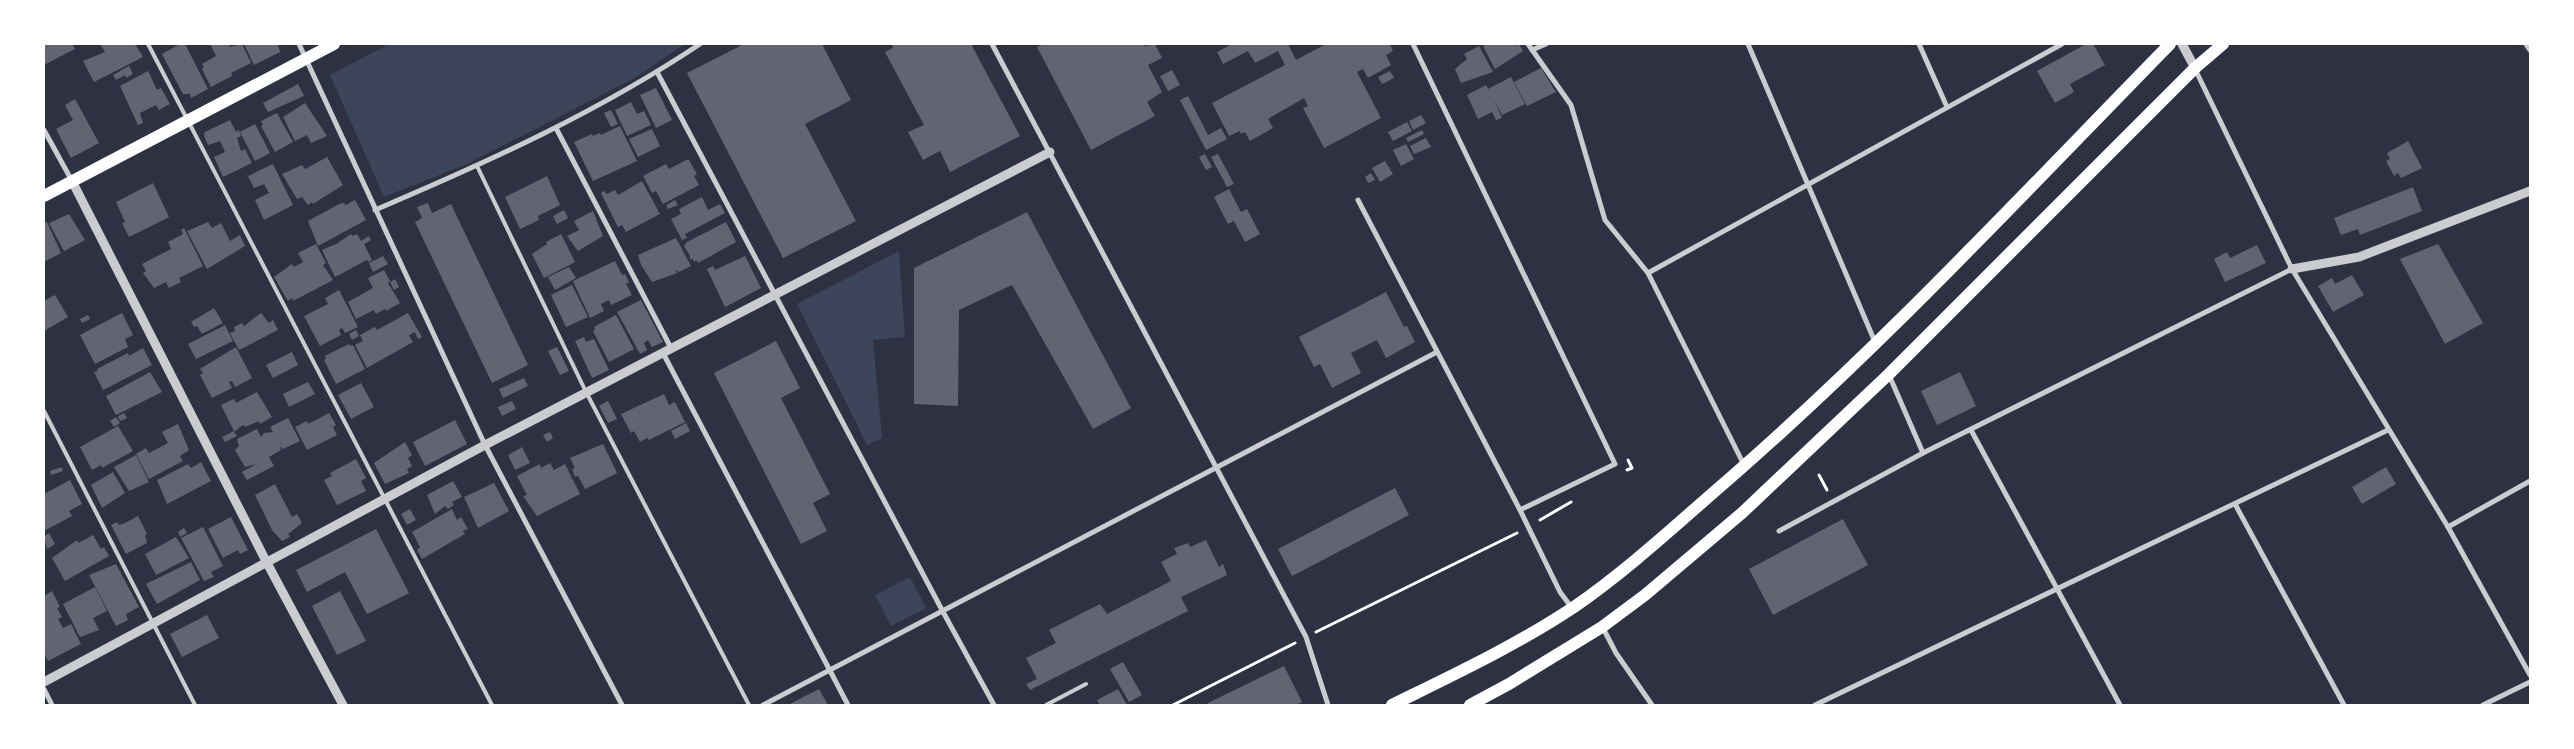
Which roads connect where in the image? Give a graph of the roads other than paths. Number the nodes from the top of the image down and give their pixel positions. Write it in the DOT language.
graph roads {
  1 [pos="148,44"];
  2 [pos="299,44"];
  3 [pos="334,44"];
  4 [pos="700,44"];
  5 [pos="992,44"];
  6 [pos="1413,44"];
  7 [pos="1528,44"];
  8 [pos="1546,44"];
  9 [pos="1748,44"];
  10 [pos="1919,44"];
  11 [pos="2062,44"];
  12 [pos="2170,44"];
  13 [pos="2182,44"];
  14 [pos="2223,44"];
  15 [pos="2526,44"];
  16 [pos="1532,50"];
  17 [pos="2530,50"];
  18 [pos="305,59"];
  19 [pos="2195,68"];
  20 [pos="658,72"];
  21 [pos="1947,107"];
  22 [pos="188,119"];
  23 [pos="556,128"];
  24 [pos="44,130"];
  25 [pos="1050,152"];
  26 [pos="477,166"];
  27 [pos="72,181"];
  28 [pos="1808,184"];
  29 [pos="2530,191"];
  30 [pos="44,196"];
  31 [pos="1358,200"];
  32 [pos="375,210"];
  33 [pos="2292,268"];
  34 [pos="1648,273"];
  35 [pos="776,294"];
  36 [pos="1876,345"];
  37 [pos="672,348"];
  38 [pos="1437,352"];
  39 [pos="663,353"];
  40 [pos="1889,374"];
  41 [pos="586,392"];
  42 [pos="44,411"];
  43 [pos="1971,430"];
  44 [pos="2388,430"];
  45 [pos="485,445"];
  46 [pos="1923,453"];
  47 [pos="1745,465"];
  48 [pos="1216,468"];
  49 [pos="2530,482"];
  50 [pos="385,500"];
  51 [pos="2235,504"];
  52 [pos="1520,510"];
  53 [pos="2448,527"];
  54 [pos="1779,531"];
  55 [pos="267,563"];
  56 [pos="2057,588"];
  57 [pos="1572,608"];
  58 [pos="942,610"];
  59 [pos="152,624"];
  60 [pos="1602,627"];
  61 [pos="829,670"];
  62 [pos="2530,676"];
  63 [pos="44,682"];
  64 [pos="2530,682"];
  65 [pos="1086,684"];
  66 [pos="44,689"];
  67 [pos="1826,703"];
  68 [pos="52,705"];
  69 [pos="195,705"];
  70 [pos="343,705"];
  71 [pos="492,705"];
  72 [pos="622,705"];
  73 [pos="749,705"];
  74 [pos="763,705"];
  75 [pos="848,705"];
  76 [pos="994,705"];
  77 [pos="1046,705"];
  78 [pos="1328,705"];
  79 [pos="1392,705"];
  80 [pos="1470,705"];
  81 [pos="1652,705"];
  82 [pos="1815,705"];
  83 [pos="2120,705"];
  84 [pos="2344,705"];
  85 [pos="2483,705"];
  1 -- 22 [label="lane"];
  2 -- 18 [label="street"];
  3 -- 18 [label="main road"];
  4 -- 20 [label="street"];
  5 -- 25 [label="street"];
  6 -- 52 [label="street"];
  7 -- 16 [label="street"];
  8 -- 16 [label="street"];
  9 -- 28 [label="street"];
  10 -- 21 [label="street"];
  11 -- 21 [label="street"];
  12 -- 36 [label="main road"];
  13 -- 19 [label="street"];
  14 -- 19 [label="main road"];
  15 -- 17 [label="street"];
  16 -- 34 [label="street"];
  18 -- 22 [label="main road"];
  18 -- 32 [label="street"];
  19 -- 33 [label="street"];
  19 -- 40 [label="main road"];
  20 -- 23 [label="street"];
  20 -- 35 [label="street"];
  21 -- 28 [label="street"];
  22 -- 27 [label="main road"];
  22 -- 50 [label="lane"];
  23 -- 26 [label="street"];
  23 -- 37 [label="street"];
  24 -- 27 [label="street"];
  25 -- 35 [label="street"];
  25 -- 48 [label="street"];
  26 -- 32 [label="street"];
  26 -- 41 [label="lane"];
  27 -- 30 [label="main road"];
  27 -- 55 [label="street"];
  28 -- 34 [label="street"];
  28 -- 36 [label="street"];
  29 -- 33 [label="street"];
  31 -- 38 [label="street"];
  32 -- 45 [label="street"];
  33 -- 43 [label="street"];
  33 -- 44 [label="street"];
  34 -- 47 [label="street"];
  35 -- 37 [label="street"];
  35 -- 58 [label="street"];
  36 -- 47 [label="main road"];
  37 -- 39 [label="street"];
  38 -- 48 [label="street"];
  38 -- 52 [label="street"];
  39 -- 41 [label="street"];
  39 -- 61 [label="street"];
  40 -- 46 [label="street"];
  40 -- 60 [label="main road"];
  41 -- 45 [label="street"];
  41 -- 73 [label="lane"];
  42 -- 59 [label="lane"];
  43 -- 46 [label="street"];
  43 -- 56 [label="street"];
  44 -- 51 [label="street"];
  44 -- 53 [label="street"];
  45 -- 50 [label="street"];
  45 -- 72 [label="street"];
  46 -- 54 [label="street"];
  47 -- 57 [label="main road"];
  48 -- 58 [label="street"];
  48 -- 78 [label="street"];
  49 -- 53 [label="street"];
  50 -- 55 [label="street"];
  50 -- 71 [label="lane"];
  51 -- 56 [label="street"];
  51 -- 84 [label="street"];
  52 -- 57 [label="street"];
  53 -- 62 [label="street"];
  55 -- 59 [label="street"];
  55 -- 70 [label="street"];
  56 -- 67 [label="street"];
  56 -- 83 [label="street"];
  57 -- 79 [label="main road"];
  58 -- 61 [label="street"];
  58 -- 76 [label="street"];
  59 -- 63 [label="street"];
  59 -- 69 [label="lane"];
  60 -- 80 [label="main road"];
  60 -- 81 [label="street"];
  61 -- 74 [label="street"];
  61 -- 75 [label="street"];
  64 -- 85 [label="street"];
  65 -- 77 [label="lane"];
  66 -- 68 [label="street"];
  67 -- 82 [label="street"];
}
